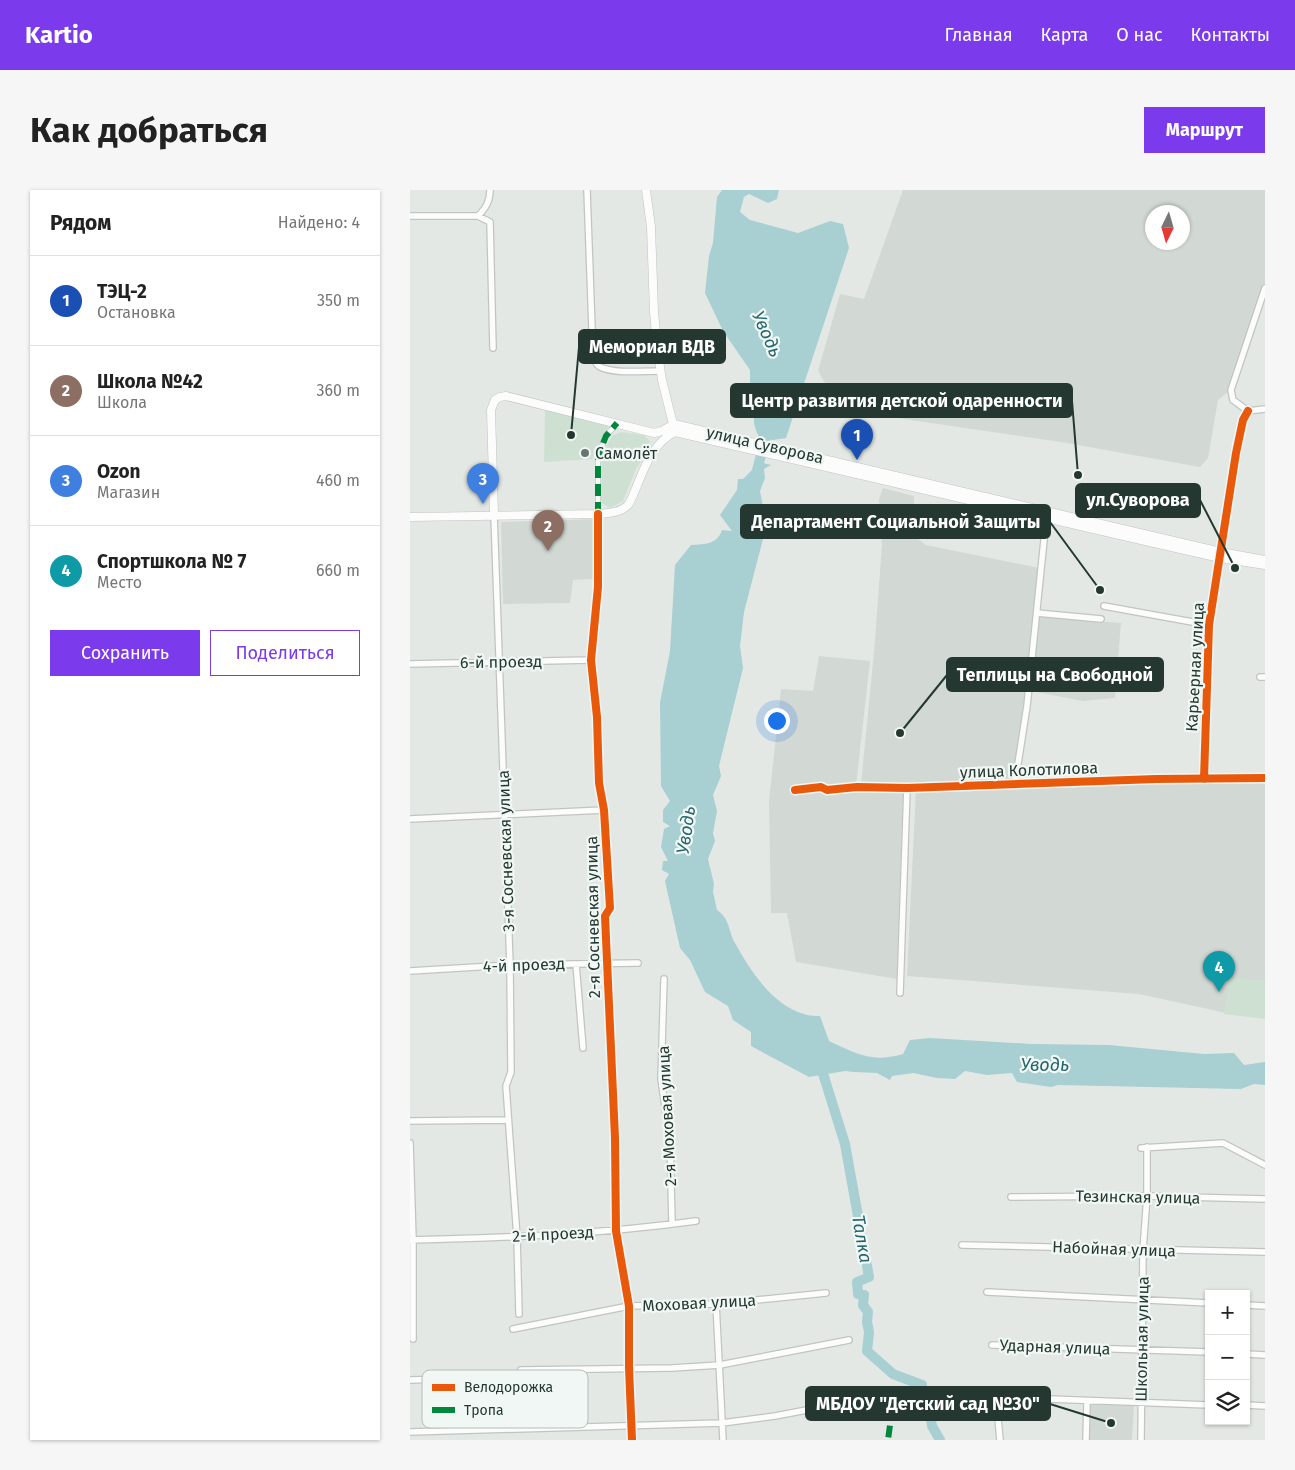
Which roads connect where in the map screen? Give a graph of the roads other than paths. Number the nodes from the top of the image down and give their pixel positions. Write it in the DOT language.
graph roads {
  1 [pos="490,190"];
  2 [pos="587,190"];
  3 [pos="646,190"];
  4 [pos="410,216"];
  5 [pos="478,216"];
  6 [pos="1265,288"];
  7 [pos="493,348"];
  8 [pos="660,371"];
  9 [pos="1265,409"];
  10 [pos="1248,411"];
  11 [pos="617,423"];
  12 [pos="674,428"];
  13 [pos="796,457"];
  14 [pos="598,514"];
  15 [pos="494,515"];
  16 [pos="410,517"];
  17 [pos="1047,519"];
  18 [pos="1220,555"];
  19 [pos="1265,560"];
  20 [pos="1265,565"];
  21 [pos="1104,606"];
  22 [pos="1036,613"];
  23 [pos="1101,620"];
  24 [pos="1209,625"];
  25 [pos="591,660"];
  26 [pos="499,661"];
  27 [pos="410,664"];
  28 [pos="1265,778"];
  29 [pos="1204,779"];
  30 [pos="1015,783"];
  31 [pos="907,788"];
  32 [pos="795,790"];
  33 [pos="604,810"];
  34 [pos="505,814"];
  35 [pos="410,819"];
  36 [pos="638,963"];
  37 [pos="576,964"];
  38 [pos="607,964"];
  39 [pos="510,965"];
  40 [pos="410,971"];
  41 [pos="664,979"];
  42 [pos="900,993"];
  43 [pos="583,1048"];
  44 [pos="508,1120"];
  45 [pos="410,1121"];
  46 [pos="410,1143"];
  47 [pos="1265,1165"];
  48 [pos="1147,1196"];
  49 [pos="1012,1197"];
  50 [pos="1265,1199"];
  51 [pos="696,1221"];
  52 [pos="672,1224"];
  53 [pos="616,1231"];
  54 [pos="517,1237"];
  55 [pos="412,1240"];
  56 [pos="962,1245"];
  57 [pos="1143,1250"];
  58 [pos="1265,1252"];
  59 [pos="987,1292"];
  60 [pos="826,1293"];
  61 [pos="1143,1301"];
  62 [pos="1205,1303"];
  63 [pos="716,1304"];
  64 [pos="1250,1305"];
  65 [pos="629,1306"];
  66 [pos="1265,1306"];
  67 [pos="519,1314"];
  68 [pos="513,1329"];
  69 [pos="413,1339"];
  70 [pos="850,1340"];
  71 [pos="992,1345"];
  72 [pos="1143,1349"];
  73 [pos="1205,1352"];
  74 [pos="1250,1354"];
  75 [pos="1265,1355"];
  76 [pos="720,1365"];
  77 [pos="629,1367"];
  78 [pos="520,1370"];
  79 [pos="942,1390"];
  80 [pos="877,1392"];
  81 [pos="996,1397"];
  82 [pos="1087,1401"];
  83 [pos="1142,1403"];
  84 [pos="1205,1404"];
  85 [pos="1250,1405"];
  86 [pos="1265,1406"];
  87 [pos="722,1423"];
  88 [pos="631,1424"];
  89 [pos="588,1426"];
  90 [pos="520,1428"];
  91 [pos="410,1432"];
  92 [pos="632,1440"];
  93 [pos="723,1440"];
  94 [pos="1000,1440"];
  95 [pos="1086,1440"];
  96 [pos="1141,1440"];
  1 -- 5 [label="street"];
  2 -- 8 [label="street"];
  3 -- 8 [label="main road"];
  4 -- 5 [label="street"];
  5 -- 7 [label="street"];
  6 -- 10 [label="street"];
  8 -- 12 [label="main road"];
  9 -- 10 [label="street"];
  10 -- 18 [label="street, Карьерная улица"];
  11 -- 12 [label="main road"];
  11 -- 14 [label="street, 2-я Сосневская улица"];
  11 -- 15 [label="main road, 3-я Сосневская улица"];
  12 -- 13 [label="main road, улица Суворова"];
  12 -- 14 [label="main road"];
  13 -- 17 [label="main road, улица Суворова"];
  13 -- 18 [label="main road, улица Суворова"];
  14 -- 15 [label="main road"];
  14 -- 25 [label="street, 2-я Сосневская улица"];
  15 -- 16 [label="main road"];
  15 -- 26 [label="street, 3-я Сосневская улица"];
  17 -- 18 [label="main road, улица Суворова"];
  17 -- 22 [label="street"];
  18 -- 19 [label="main road, улица Суворова"];
  18 -- 20 [label="main road, улица Суворова"];
  18 -- 24 [label="street, Карьерная улица"];
  21 -- 24 [label="street"];
  22 -- 23 [label="street"];
  22 -- 30 [label="street"];
  24 -- 29 [label="street, Карьерная улица"];
  25 -- 26 [label="street, 6-й проезд"];
  25 -- 33 [label="street, 2-я Сосневская улица"];
  26 -- 27 [label="street, 6-й проезд"];
  26 -- 34 [label="street, 3-я Сосневская улица"];
  28 -- 29 [label="street, улица Колотилова"];
  29 -- 30 [label="street, улица Колотилова"];
  30 -- 31 [label="street, улица Колотилова"];
  31 -- 32 [label="street, улица Колотилова"];
  31 -- 42 [label="street"];
  33 -- 34 [label="street"];
  33 -- 38 [label="street, 2-я Сосневская улица"];
  34 -- 35 [label="street"];
  34 -- 39 [label="street, 3-я Сосневская улица"];
  36 -- 38 [label="street, 4-й проезд"];
  37 -- 38 [label="street, 4-й проезд"];
  37 -- 39 [label="street, 4-й проезд"];
  37 -- 43 [label="street, 2-я Сосневская улица"];
  38 -- 53 [label="street, 2-я Сосневская улица"];
  39 -- 40 [label="street, 4-й проезд"];
  39 -- 44 [label="street, 3-я Сосневская улица"];
  41 -- 52 [label="street, 2-я Моховая улица"];
  44 -- 45 [label="street"];
  44 -- 54 [label="street, 3-я Сосневская улица"];
  46 -- 55 [label="street"];
  47 -- 48 [label="street, Школьная улица"];
  48 -- 49 [label="street, Тезинская улица"];
  48 -- 50 [label="street, Тезинская улица"];
  48 -- 57 [label="street, Школьная улица"];
  51 -- 52 [label="street, 2-й проезд"];
  52 -- 53 [label="street, 2-й проезд"];
  53 -- 54 [label="street, 2-й проезд"];
  53 -- 65 [label="street, 2-я Сосневская улица"];
  54 -- 55 [label="street, 2-й проезд"];
  54 -- 67 [label="street, 3-я Сосневская улица"];
  55 -- 69 [label="street"];
  56 -- 57 [label="street, Набойная улица"];
  57 -- 58 [label="street, Набойная улица"];
  57 -- 61 [label="street, Школьная улица"];
  59 -- 61 [label="street"];
  60 -- 63 [label="street, Моховая улица"];
  61 -- 62 [label="street"];
  61 -- 72 [label="street, Школьная улица"];
  63 -- 65 [label="street, Моховая улица"];
  63 -- 76 [label="street"];
  64 -- 66 [label="street"];
  65 -- 68 [label="street, Моховая улица"];
  65 -- 77 [label="street, 2-я Сосневская улица"];
  70 -- 76 [label="street"];
  71 -- 72 [label="street, Ударная улица"];
  72 -- 73 [label="street, Ударная улица"];
  72 -- 83 [label="street, Школьная улица"];
  74 -- 75 [label="street"];
  76 -- 77 [label="street"];
  76 -- 87 [label="street"];
  77 -- 78 [label="street"];
  77 -- 88 [label="street, 2-я Сосневская улица"];
  79 -- 81 [label="street"];
  80 -- 87 [label="street"];
  81 -- 82 [label="street"];
  81 -- 94 [label="street"];
  82 -- 83 [label="street"];
  82 -- 95 [label="street"];
  83 -- 84 [label="street"];
  83 -- 96 [label="street, Школьная улица"];
  85 -- 86 [label="street"];
  87 -- 88 [label="street"];
  87 -- 93 [label="street"];
  88 -- 89 [label="street"];
  88 -- 92 [label="street, 2-я Сосневская улица"];
  90 -- 91 [label="street"];
}
